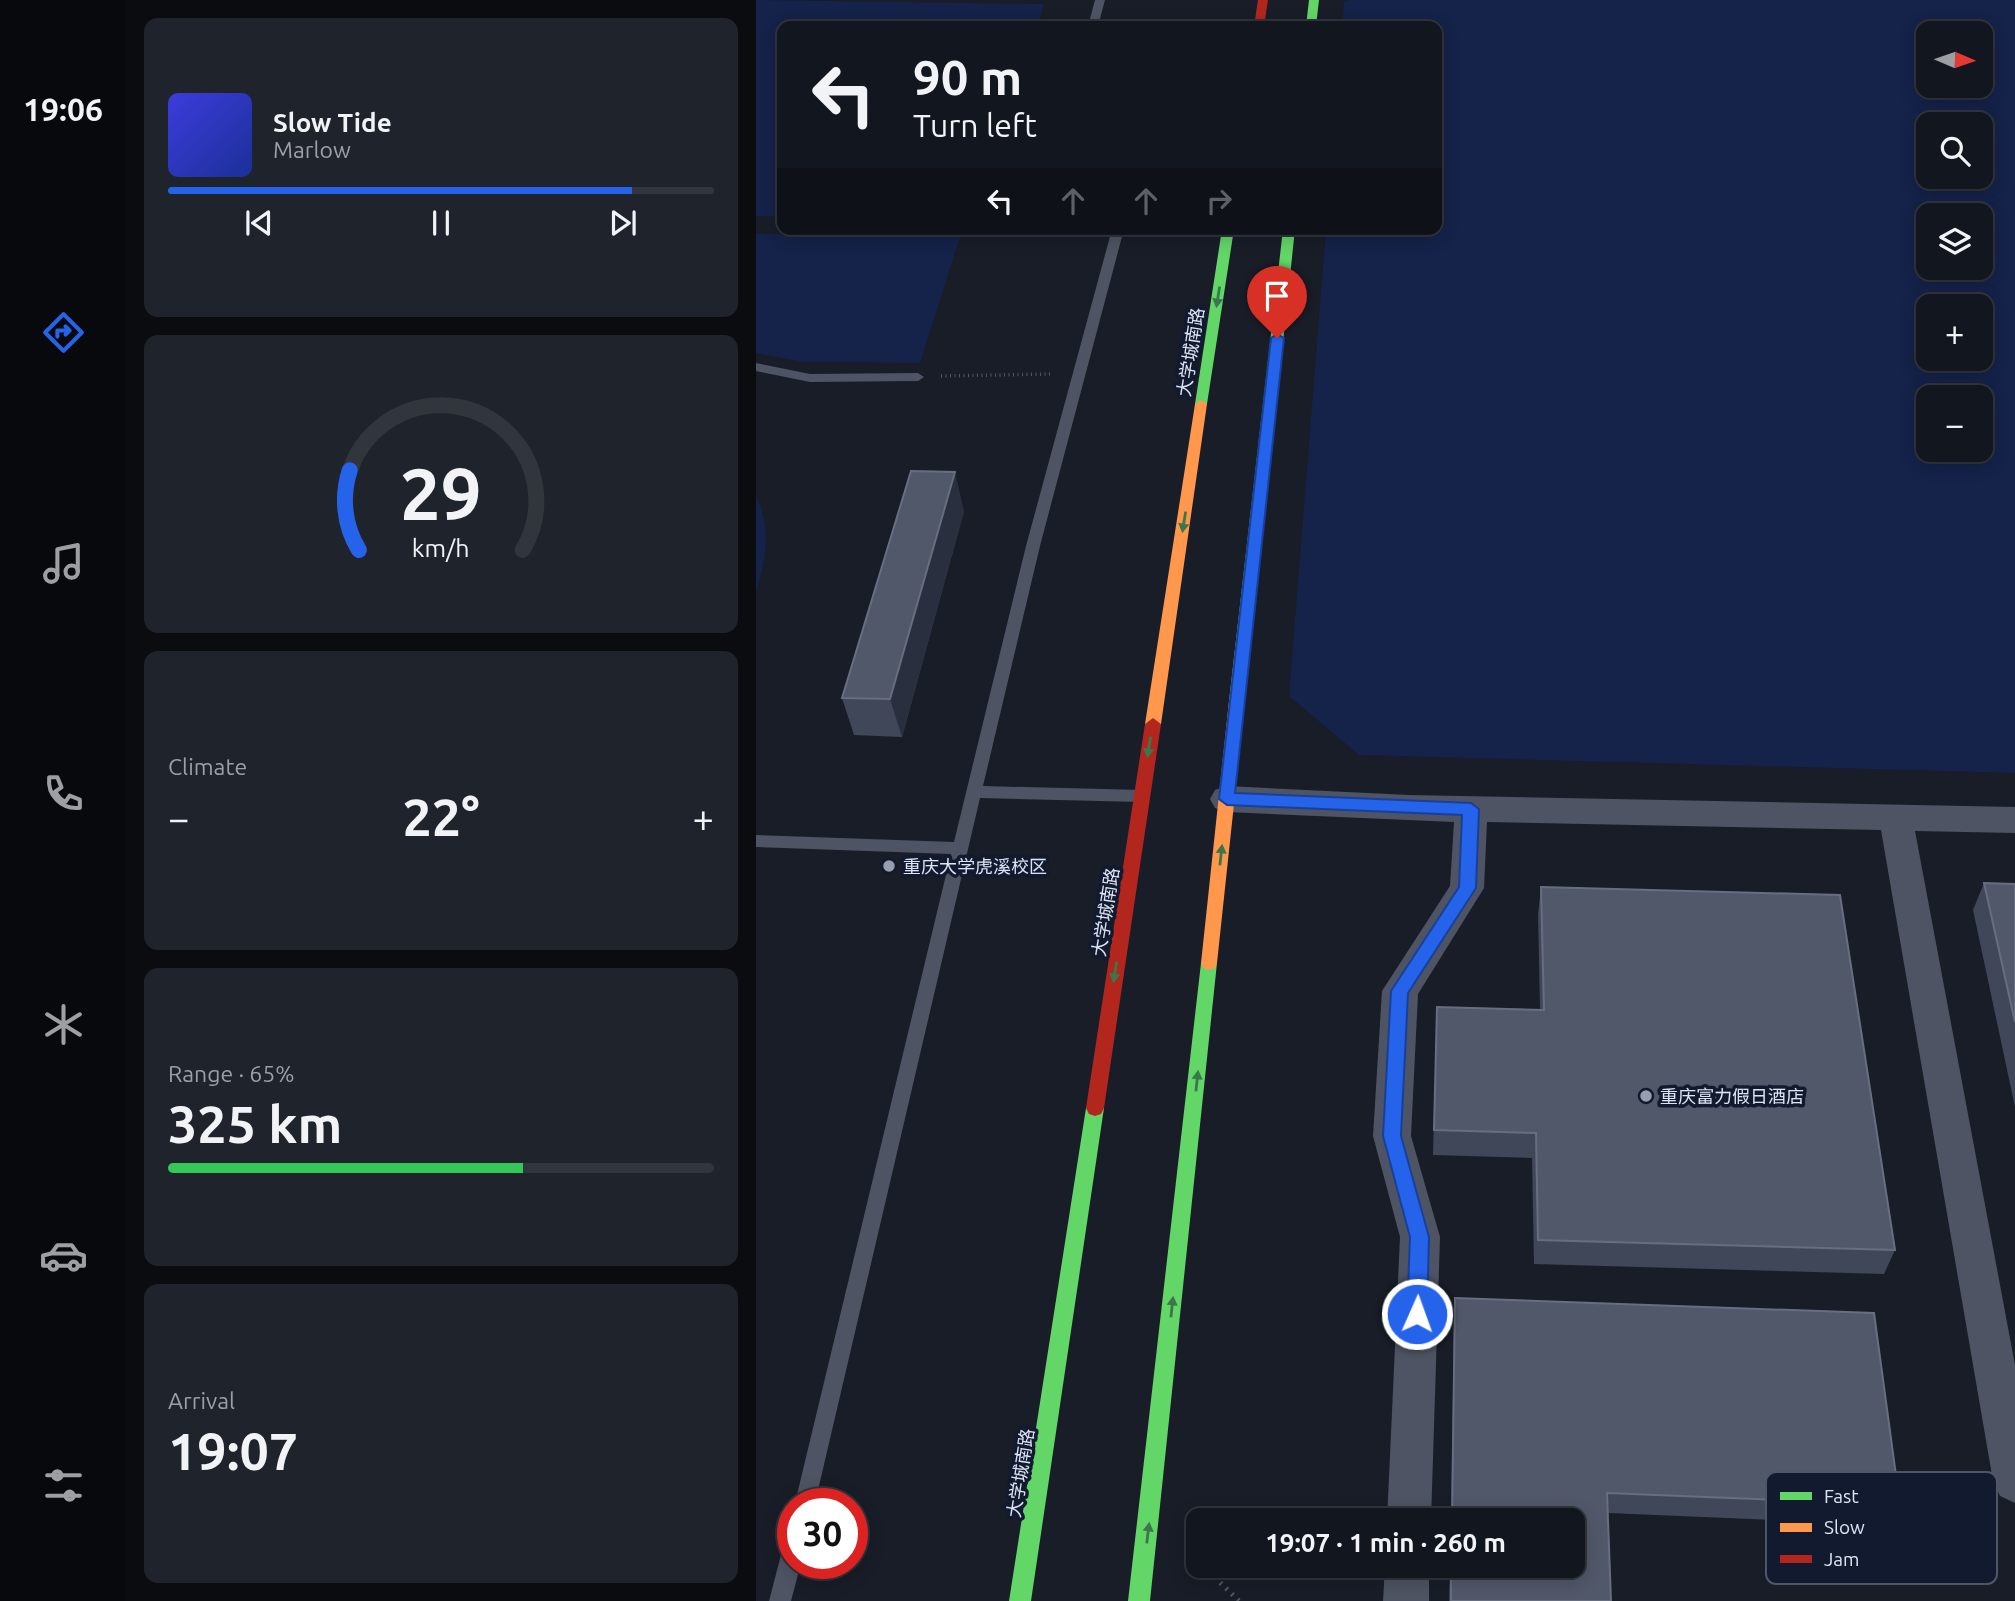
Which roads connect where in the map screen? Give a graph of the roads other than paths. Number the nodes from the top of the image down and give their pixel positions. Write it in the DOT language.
graph roads {
  1 [pos="1100,0"];
  2 [pos="1263,0"];
  3 [pos="1314,0"];
  4 [pos="1094,21"];
  5 [pos="1260,21"];
  6 [pos="1312,21"];
  7 [pos="1116,235"];
  8 [pos="1227,235"];
  9 [pos="1288,235"];
  10 [pos="756,367"];
  11 [pos="918,377"];
  12 [pos="973,792"];
  13 [pos="1142,796"];
  14 [pos="1227,799"];
  15 [pos="1471,809"];
  16 [pos="1896,818"];
  17 [pos="2015,820"];
  18 [pos="756,841"];
  19 [pos="959,848"];
  20 [pos="2015,1481"];
  21 [pos="809,1488"];
  22 [pos="1410,1508"];
  23 [pos="1407,1578"];
  24 [pos="786,1579"];
  25 [pos="780,1601"];
  26 [pos="1020,1601"];
  27 [pos="1139,1601"];
  28 [pos="1406,1601"];
  1 -- 4 [label="lane"];
  2 -- 5 [label="main road"];
  3 -- 6 [label="main road"];
  7 -- 12 [label="lane"];
  8 -- 13 [label="main road, 大学城南路, one-way"];
  9 -- 14 [label="main road"];
  10 -- 11 [label="lane"];
  12 -- 13 [label="lane"];
  12 -- 19 [label="lane"];
  13 -- 26 [label="main road, 大学城南路, one-way"];
  14 -- 15 [label="street"];
  27 -- 14 [label="main road, one-way"];
  15 -- 16 [label="street"];
  15 -- 22 [label="street"];
  16 -- 17 [label="street"];
  16 -- 20 [label="street"];
  18 -- 19 [label="lane"];
  19 -- 21 [label="lane"];
  23 -- 28 [label="street"];
  24 -- 25 [label="lane"];
}
